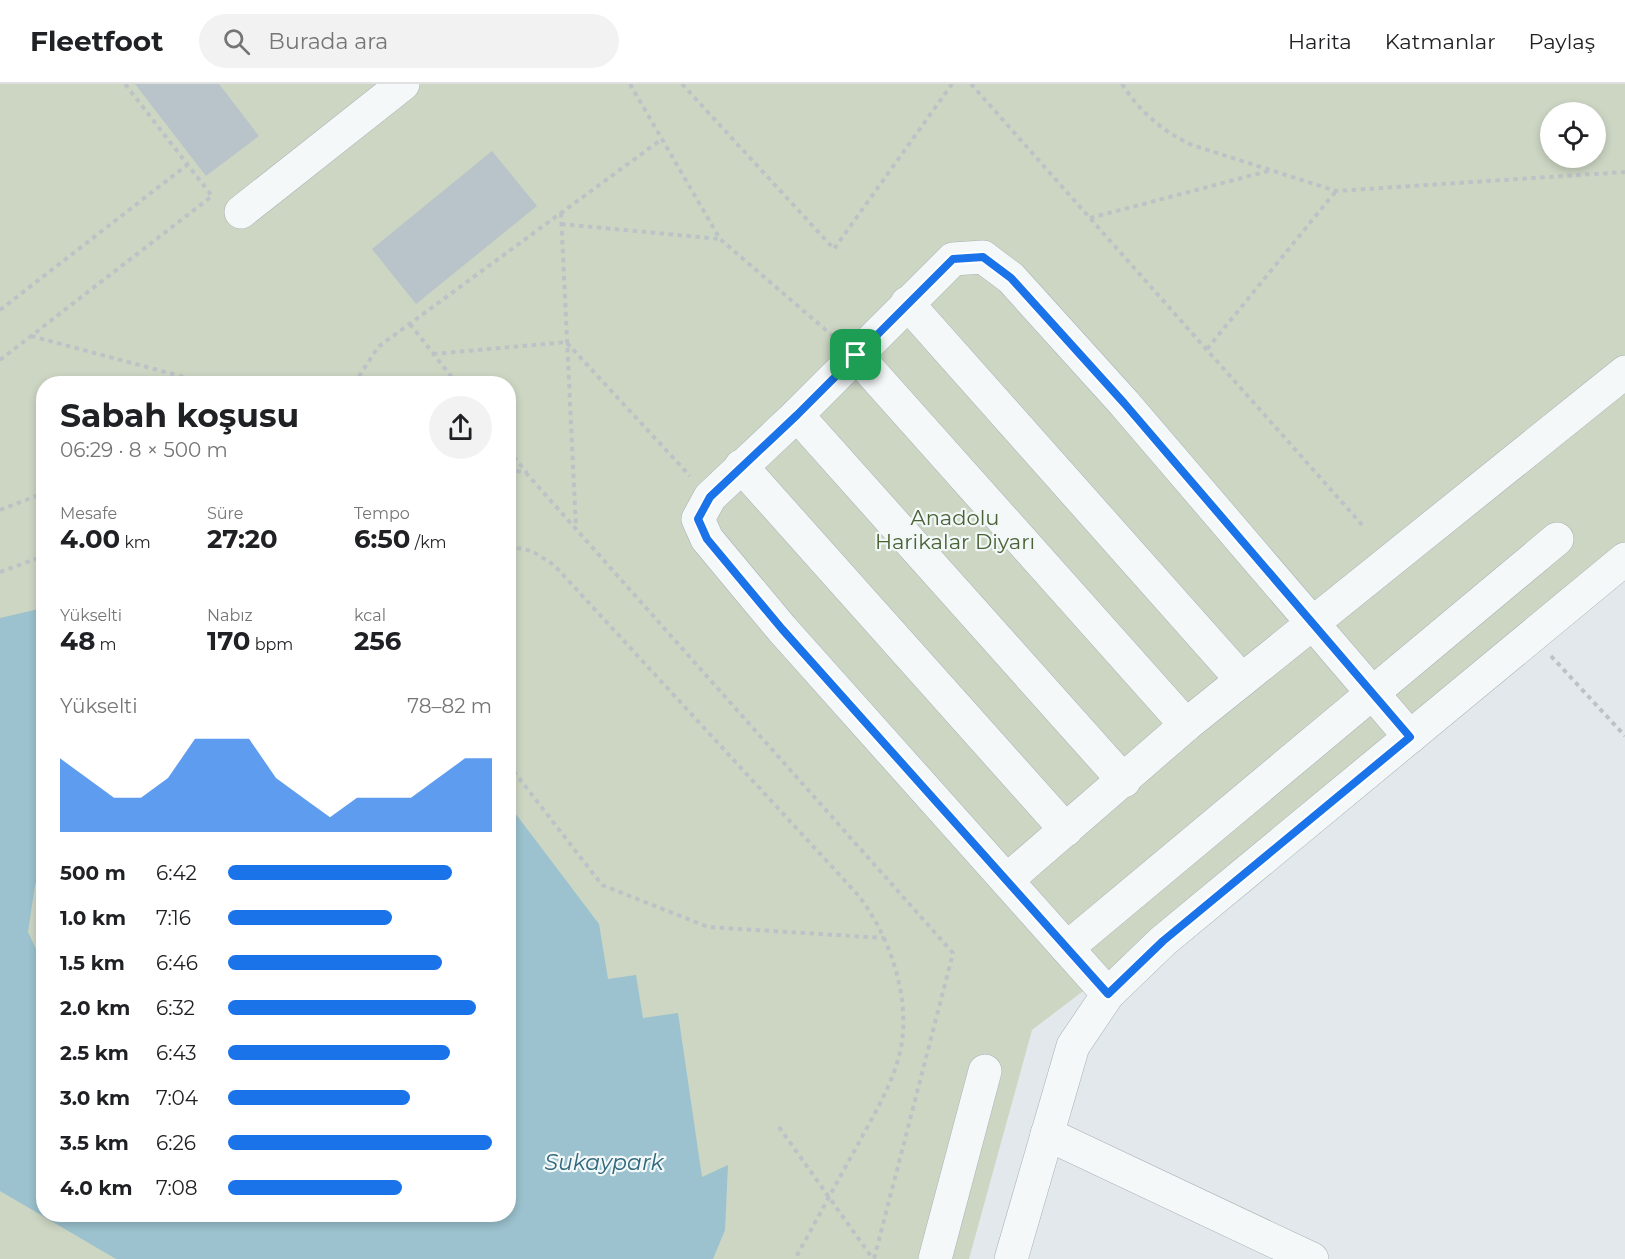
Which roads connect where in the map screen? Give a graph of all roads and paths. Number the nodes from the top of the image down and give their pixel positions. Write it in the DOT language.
graph roads {
  1 [pos="124,84"];
  2 [pos="403,84"];
  3 [pos="630,84"];
  4 [pos="682,84"];
  5 [pos="952,84"];
  6 [pos="971,84"];
  7 [pos="1122,84"];
  8 [pos="662,139"];
  9 [pos="187,165"];
  10 [pos="1273,170"];
  11 [pos="1625,172"];
  12 [pos="1336,191"];
  13 [pos="241,212"];
  14 [pos="561,213"];
  15 [pos="1090,218"];
  16 [pos="561,224"];
  17 [pos="720,239"];
  18 [pos="907,303"];
  19 [pos="0,310"];
  20 [pos="410,324"];
  21 [pos="31,336"];
  22 [pos="567,342"];
  23 [pos="1207,349"];
  24 [pos="433,354"];
  25 [pos="856,355"];
  26 [pos="0,360"];
  27 [pos="1625,372"];
  28 [pos="180,376"];
  29 [pos="359,376"];
  30 [pos="451,376"];
  31 [pos="797,415"];
  32 [pos="516,460"];
  33 [pos="741,466"];
  34 [pos="516,471"];
  35 [pos="527,474"];
  36 [pos="36,497"];
  37 [pos="710,497"];
  38 [pos="0,510"];
  39 [pos="1364,527"];
  40 [pos="576,529"];
  41 [pos="1557,539"];
  42 [pos="516,548"];
  43 [pos="36,559"];
  44 [pos="1625,559"];
  45 [pos="0,572"];
  46 [pos="1312,623"];
  47 [pos="1532,636"];
  48 [pos="1242,680"];
  49 [pos="1372,693"];
  50 [pos="1186,725"];
  51 [pos="1625,736"];
  52 [pos="1410,737"];
  53 [pos="516,774"];
  54 [pos="1124,781"];
  55 [pos="1066,830"];
  56 [pos="1007,880"];
  57 [pos="884,938"];
  58 [pos="1067,948"];
  59 [pos="1108,994"];
  60 [pos="986,1071"];
  61 [pos="779,1127"];
  62 [pos="1047,1134"];
  63 [pos="829,1197"];
  64 [pos="795,1259"];
  65 [pos="874,1259"];
  66 [pos="935,1259"];
  67 [pos="1011,1259"];
  68 [pos="1312,1259"];
  1 -- 9 [label="path"];
  2 -- 13 [label="street"];
  3 -- 8 [label="path"];
  4 -- 5 [label="path"];
  6 -- 15 [label="path"];
  7 -- 10 [label="path"];
  8 -- 14 [label="path"];
  8 -- 17 [label="path"];
  9 -- 19 [label="path"];
  9 -- 21 [label="path"];
  10 -- 12 [label="path"];
  10 -- 15 [label="path"];
  11 -- 12 [label="path"];
  12 -- 23 [label="path"];
  14 -- 16 [label="path"];
  14 -- 20 [label="path"];
  15 -- 23 [label="path"];
  16 -- 17 [label="path"];
  16 -- 22 [label="path"];
  17 -- 25 [label="path"];
  18 -- 25 [label="street"];
  18 -- 46 [label="street"];
  18 -- 48 [label="street"];
  20 -- 24 [label="path"];
  20 -- 29 [label="path"];
  21 -- 26 [label="path"];
  21 -- 28 [label="path"];
  22 -- 24 [label="path"];
  22 -- 37 [label="path"];
  22 -- 40 [label="path"];
  23 -- 39 [label="path"];
  24 -- 30 [label="path"];
  25 -- 31 [label="street"];
  25 -- 50 [label="street"];
  27 -- 46 [label="street"];
  31 -- 33 [label="street"];
  31 -- 54 [label="street"];
  32 -- 35 [label="path"];
  33 -- 37 [label="street"];
  33 -- 55 [label="street"];
  34 -- 35 [label="path"];
  35 -- 40 [label="path"];
  36 -- 38 [label="path"];
  37 -- 56 [label="street"];
  40 -- 65 [label="path"];
  41 -- 49 [label="street"];
  42 -- 57 [label="path"];
  43 -- 45 [label="path"];
  44 -- 47 [label="street"];
  46 -- 48 [label="street"];
  46 -- 49 [label="street"];
  47 -- 51 [label="path"];
  47 -- 52 [label="street"];
  48 -- 50 [label="street"];
  49 -- 52 [label="street"];
  49 -- 58 [label="street"];
  50 -- 54 [label="street"];
  52 -- 59 [label="street"];
  53 -- 57 [label="path"];
  54 -- 55 [label="street"];
  55 -- 56 [label="street"];
  56 -- 58 [label="street"];
  57 -- 63 [label="path"];
  58 -- 59 [label="street"];
  59 -- 62 [label="street"];
  60 -- 66 [label="street"];
  61 -- 63 [label="path"];
  62 -- 67 [label="street"];
  62 -- 68 [label="street"];
  63 -- 64 [label="path"];
  63 -- 65 [label="path"];
}
